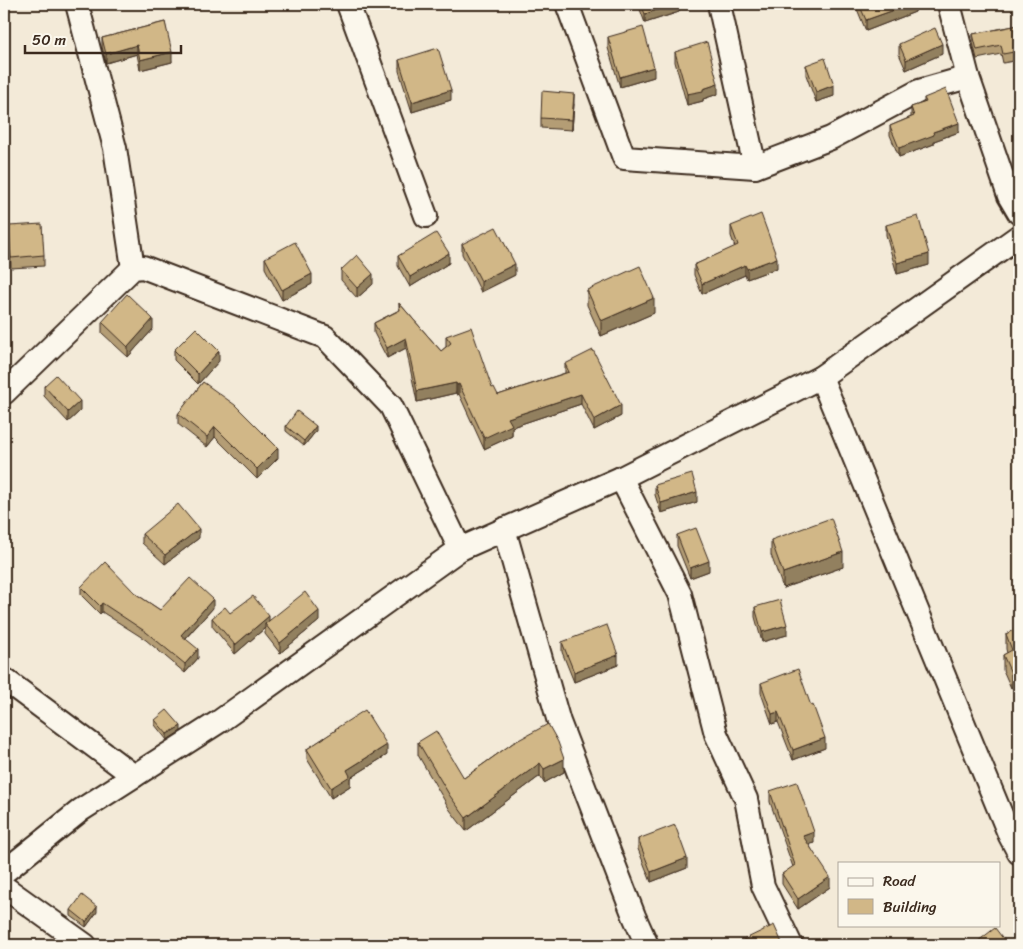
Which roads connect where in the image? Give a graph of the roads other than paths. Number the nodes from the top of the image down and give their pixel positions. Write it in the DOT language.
graph roads {
  1 [pos="77,4"];
  2 [pos="348,4"];
  3 [pos="567,4"];
  4 [pos="719,4"];
  5 [pos="949,4"];
  6 [pos="968,77"];
  7 [pos="755,167"];
  8 [pos="1019,213"];
  9 [pos="426,216"];
  10 [pos="1019,236"];
  11 [pos="133,268"];
  12 [pos="821,377"];
  13 [pos="4,392"];
  14 [pos="621,478"];
  15 [pos="504,529"];
  16 [pos="460,549"];
  17 [pos="4,679"];
  18 [pos="134,776"];
  19 [pos="1019,853"];
  20 [pos="4,872"];
  21 [pos="4,887"];
  22 [pos="85,945"];
  23 [pos="648,945"];
  24 [pos="791,945"];
  1 -- 11 [label="street"];
  2 -- 9 [label="street"];
  3 -- 7 [label="street"];
  4 -- 7 [label="street"];
  5 -- 6 [label="street"];
  6 -- 7 [label="street"];
  6 -- 8 [label="street"];
  10 -- 12 [label="street"];
  11 -- 13 [label="street"];
  11 -- 16 [label="street"];
  12 -- 14 [label="street"];
  12 -- 19 [label="street"];
  14 -- 15 [label="street"];
  14 -- 24 [label="street"];
  15 -- 16 [label="street"];
  15 -- 23 [label="street"];
  16 -- 18 [label="street"];
  17 -- 18 [label="street"];
  18 -- 20 [label="street"];
  21 -- 22 [label="street"];
}
